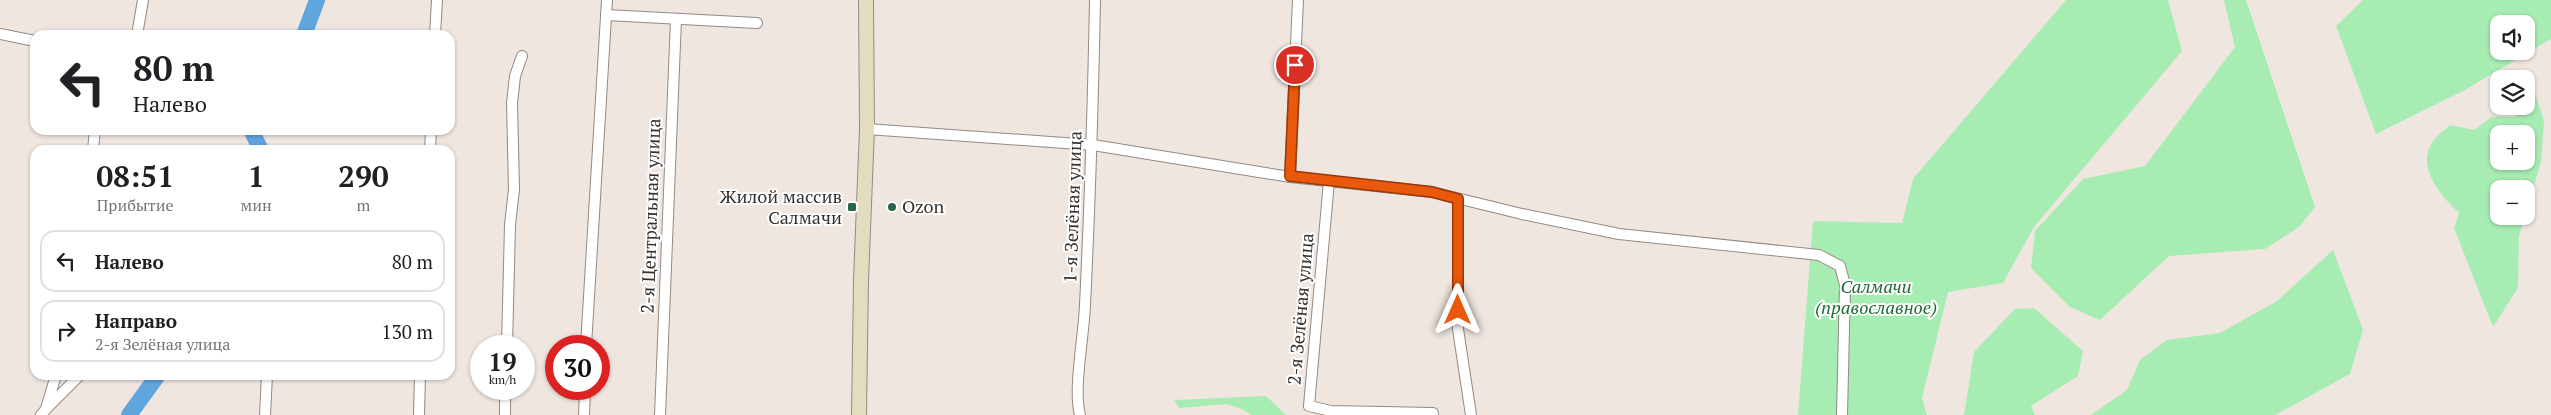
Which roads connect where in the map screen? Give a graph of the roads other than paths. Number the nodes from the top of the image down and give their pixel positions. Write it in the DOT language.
graph roads {
  1 [pos="142,0"];
  2 [pos="437,0"];
  3 [pos="607,0"];
  4 [pos="866,0"];
  5 [pos="1095,0"];
  6 [pos="1298,0"];
  7 [pos="606,15"];
  8 [pos="676,19"];
  9 [pos="757,23"];
  10 [pos="138,30"];
  11 [pos="436,30"];
  12 [pos="0,34"];
  13 [pos="30,41"];
  14 [pos="522,56"];
  15 [pos="867,129"];
  16 [pos="1092,145"];
  17 [pos="1290,176"];
  18 [pos="1328,181"];
  19 [pos="1458,199"];
  20 [pos="507,335"];
  21 [pos="587,335"];
  22 [pos="54,380"];
  23 [pos="75,380"];
  24 [pos="267,380"];
  25 [pos="420,380"];
  26 [pos="506,400"];
  27 [pos="585,400"];
  28 [pos="43,412"];
  29 [pos="1433,413"];
  30 [pos="265,415"];
  31 [pos="419,415"];
  32 [pos="505,415"];
  33 [pos="584,415"];
  34 [pos="660,415"];
  35 [pos="860,415"];
  36 [pos="1080,415"];
  37 [pos="1471,415"];
  38 [pos="1842,415"];
  1 -- 10 [label="street"];
  2 -- 11 [label="street"];
  3 -- 7 [label="street"];
  4 -- 15 [label="street"];
  5 -- 16 [label="street, 1-я Зелёная улица"];
  6 -- 17 [label="street"];
  7 -- 8 [label="street"];
  7 -- 21 [label="street"];
  8 -- 9 [label="street"];
  8 -- 34 [label="street, 2-я Центральная улица"];
  12 -- 13 [label="street"];
  14 -- 20 [label="street"];
  15 -- 16 [label="street"];
  15 -- 35 [label="street"];
  16 -- 17 [label="street"];
  16 -- 36 [label="street, 1-я Зелёная улица"];
  17 -- 18 [label="street"];
  18 -- 19 [label="street"];
  18 -- 29 [label="street, 2-я Зелёная улица"];
  19 -- 37 [label="street"];
  19 -- 38 [label="street"];
  22 -- 28 [label="street"];
  23 -- 28 [label="street"];
  24 -- 30 [label="street"];
  25 -- 31 [label="street"];
  26 -- 32 [label="street"];
  27 -- 33 [label="street"];
}
